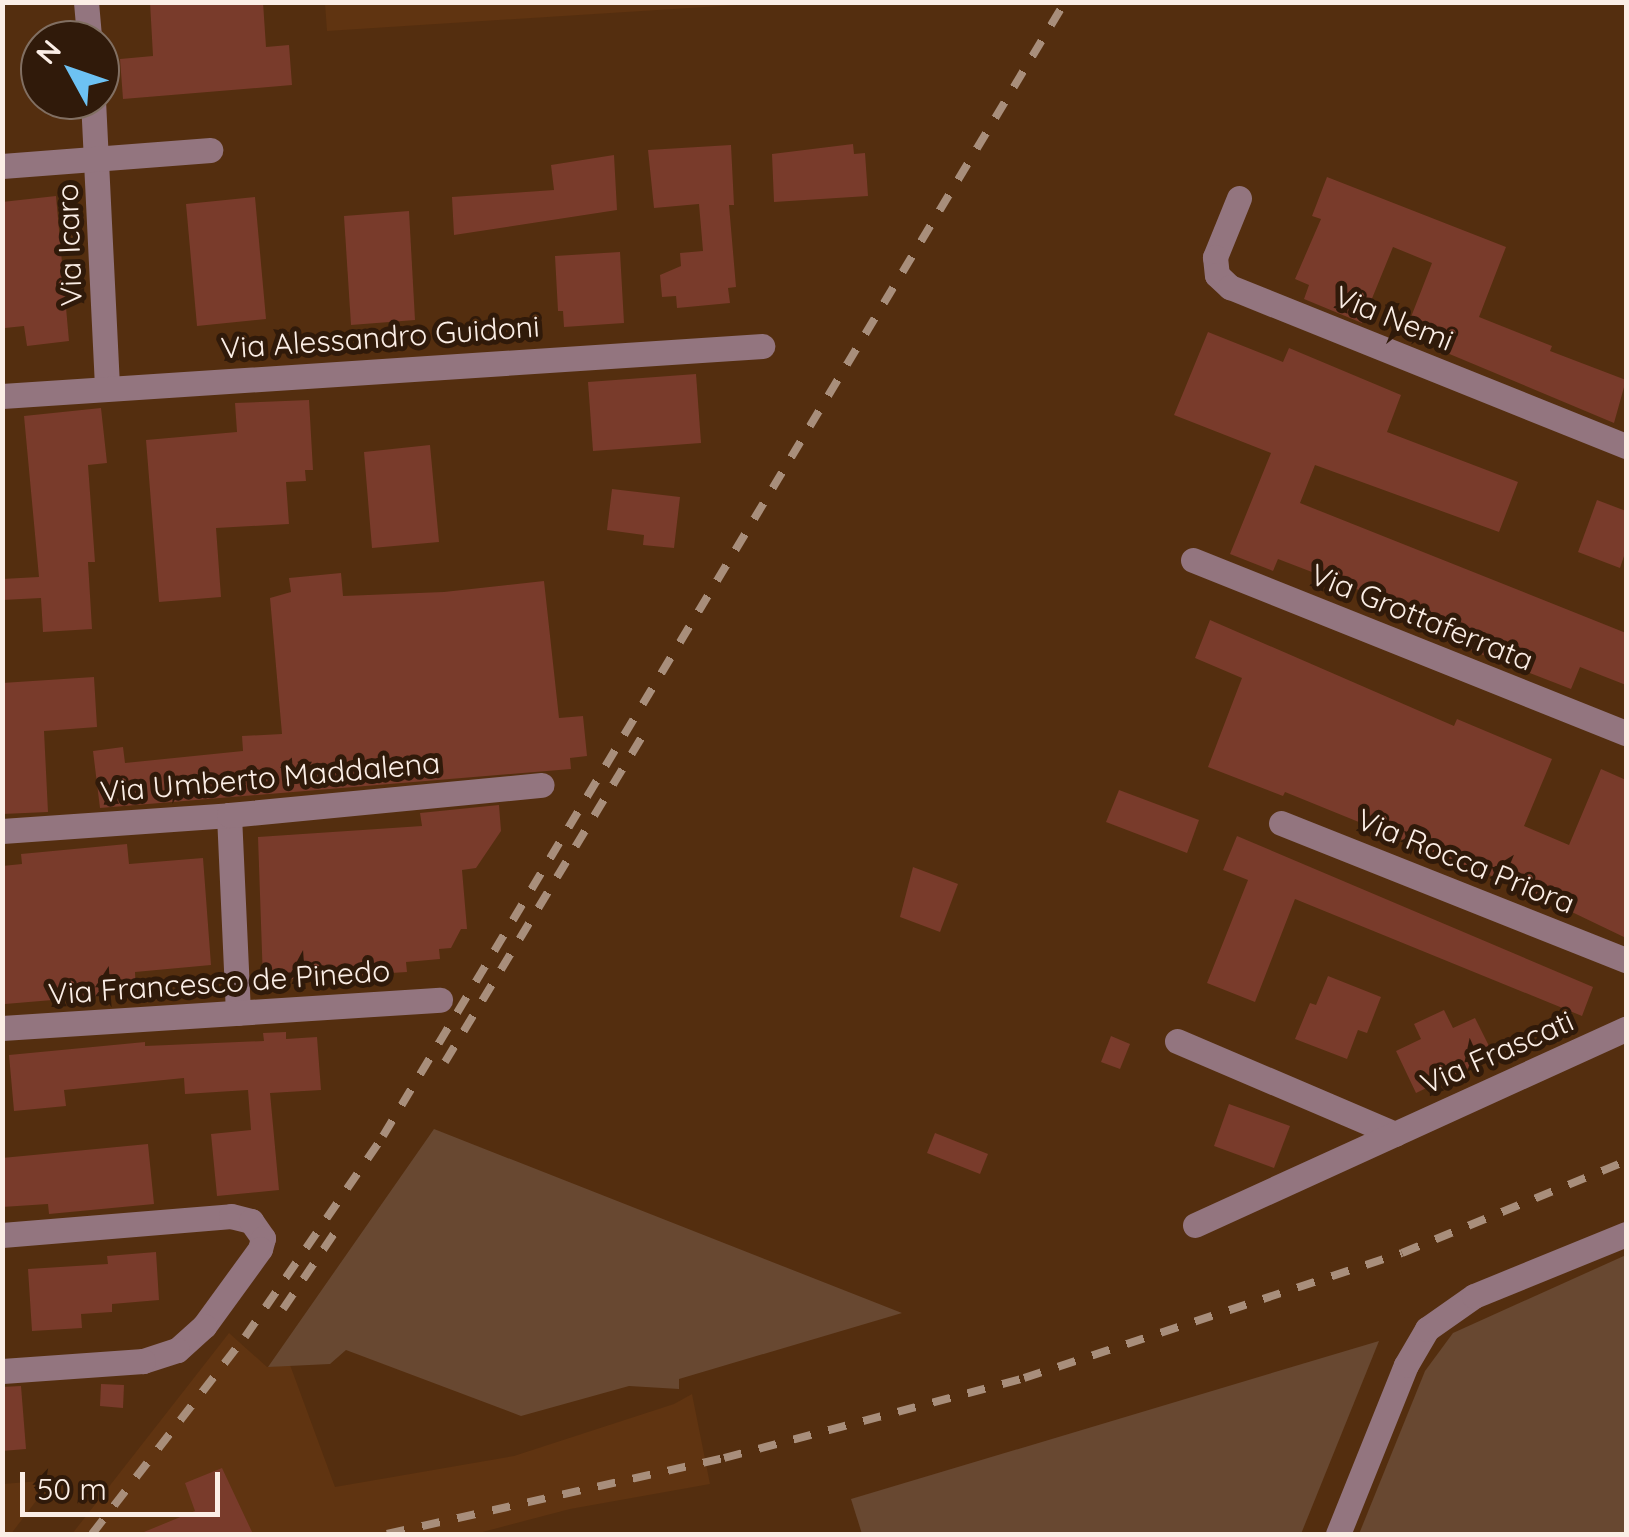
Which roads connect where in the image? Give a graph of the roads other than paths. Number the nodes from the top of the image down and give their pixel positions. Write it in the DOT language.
graph roads {
  1 [pos="95,120"];
  2 [pos="210,150"];
  3 [pos="98,159"];
  4 [pos="2,166"];
  5 [pos="1239,198"];
  6 [pos="762,346"];
  7 [pos="107,388"];
  8 [pos="2,396"];
  9 [pos="1626,446"];
  10 [pos="1194,560"];
  11 [pos="1626,734"];
  12 [pos="542,785"];
  13 [pos="229,815"];
  14 [pos="1281,823"];
  15 [pos="2,831"];
  16 [pos="1626,960"];
  17 [pos="440,1000"];
  18 [pos="238,1014"];
  19 [pos="2,1028"];
  20 [pos="1626,1030"];
  21 [pos="1176,1041"];
  22 [pos="1395,1134"];
  23 [pos="1195,1225"];
  24 [pos="2,1234"];
  25 [pos="1626,1234"];
  26 [pos="2,1372"];
  27 [pos="1338,1534"];
  1 -- 3 [label="street, Via Icaro"];
  2 -- 3 [label="street"];
  3 -- 4 [label="street"];
  3 -- 7 [label="street, Via Icaro"];
  5 -- 9 [label="street, Via Nemi"];
  6 -- 7 [label="street, Via Alessandro Guidoni"];
  7 -- 8 [label="street, Via Alessandro Guidoni"];
  10 -- 11 [label="street, Via Grottaferrata"];
  12 -- 13 [label="street, Via Umberto Maddalena"];
  13 -- 15 [label="street, Via Umberto Maddalena"];
  13 -- 18 [label="street"];
  14 -- 16 [label="street, Via Rocca Priora"];
  17 -- 18 [label="street, Via Francesco de Pinedo"];
  18 -- 19 [label="street, Via Francesco de Pinedo"];
  20 -- 22 [label="street, Via Frascati"];
  21 -- 22 [label="street"];
  22 -- 23 [label="street, Via Frascati"];
  24 -- 26 [label="street"];
  25 -- 27 [label="street"];
}
